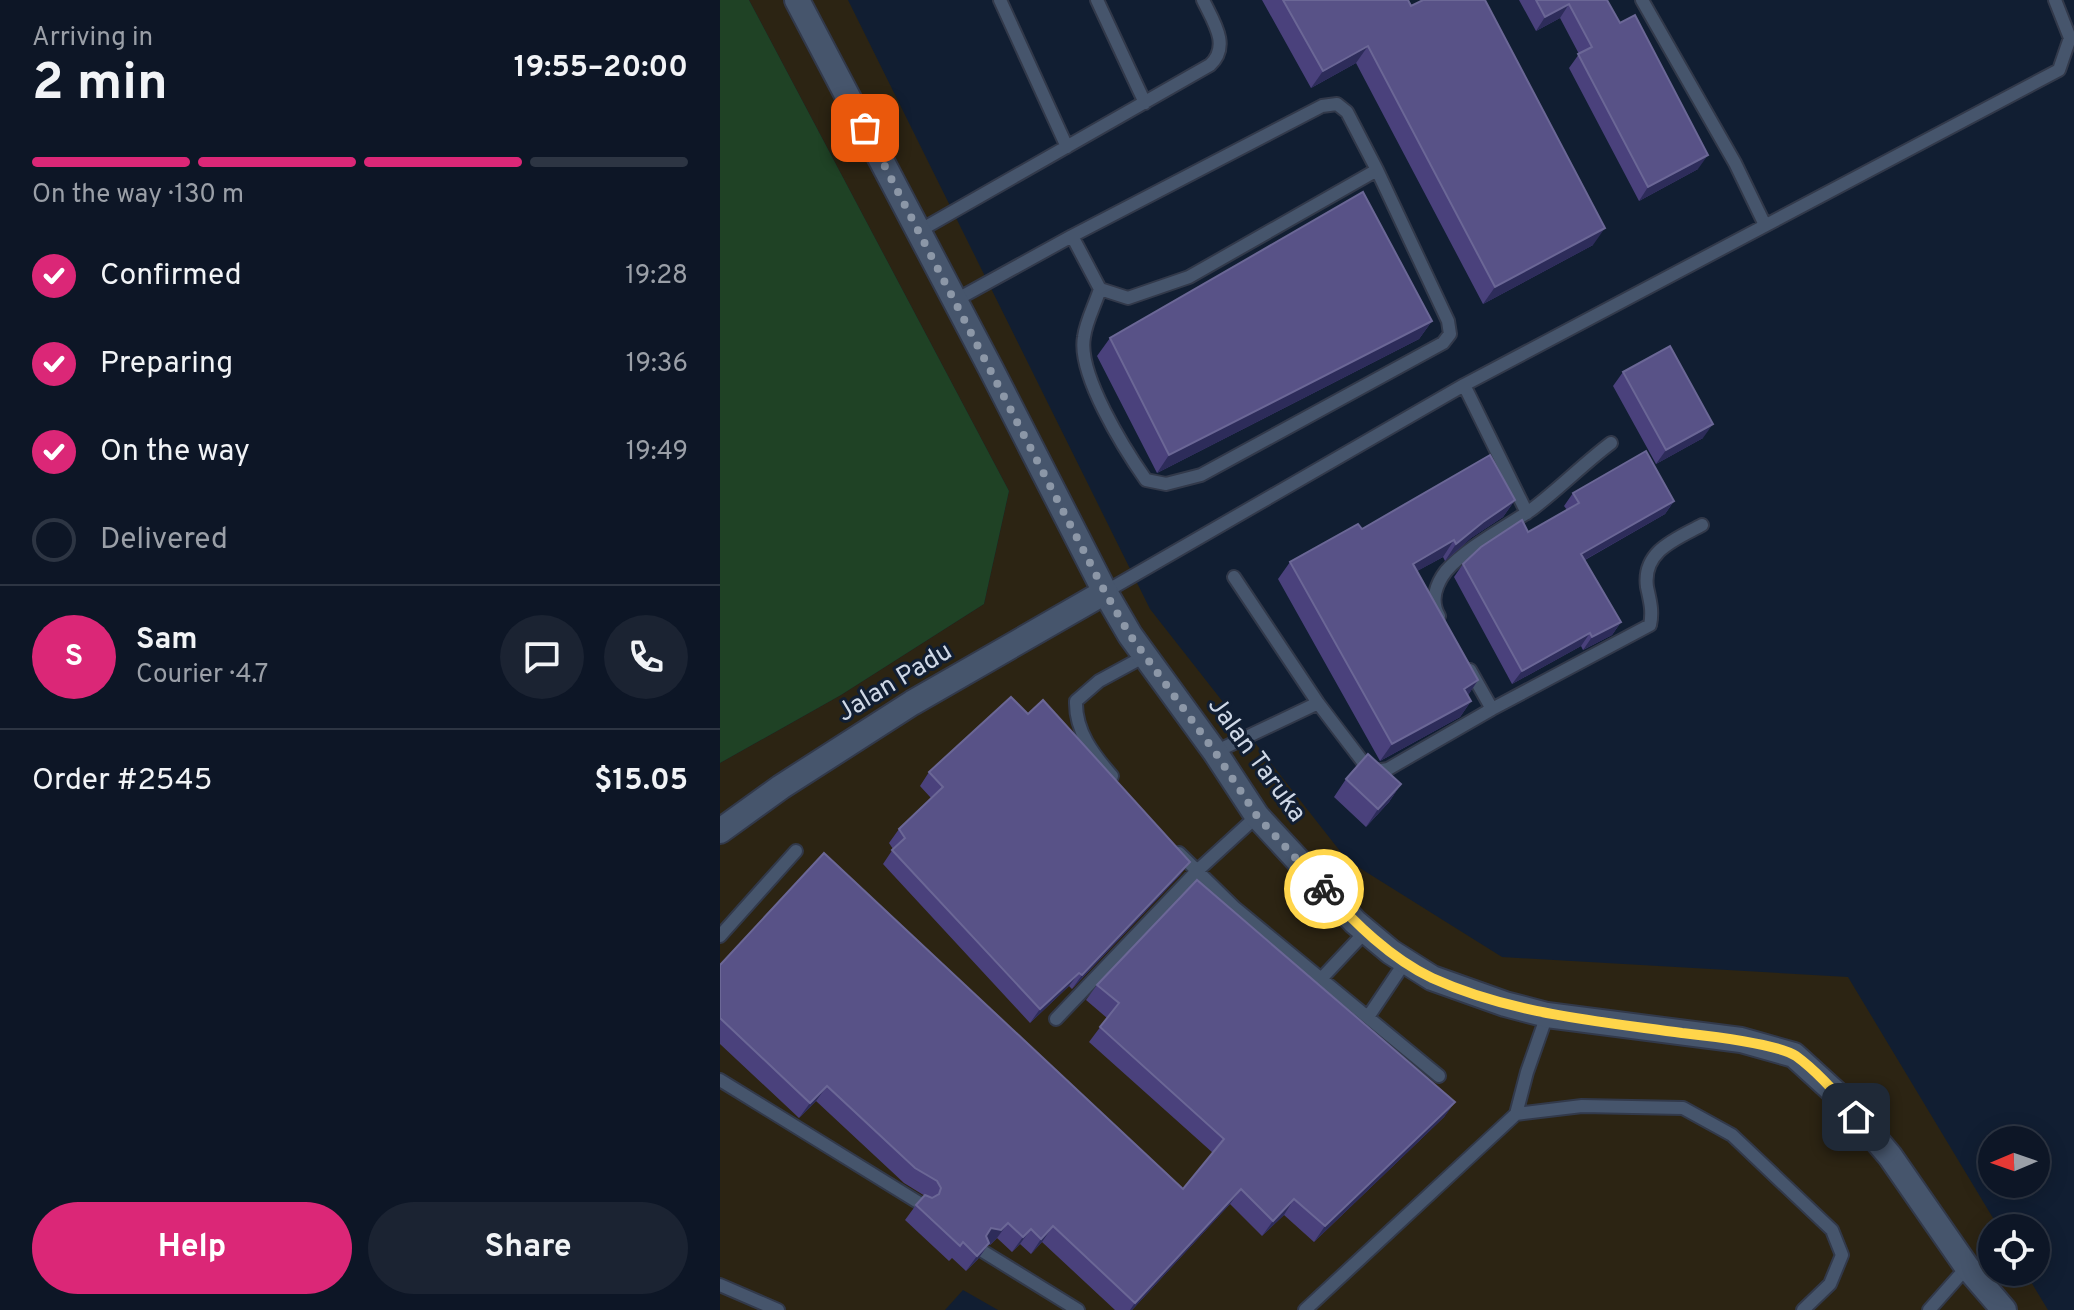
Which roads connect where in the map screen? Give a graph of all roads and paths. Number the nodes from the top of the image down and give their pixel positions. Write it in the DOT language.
graph roads {
  1 [pos="797,0"];
  2 [pos="1000,0"];
  3 [pos="1097,0"];
  4 [pos="1203,0"];
  5 [pos="1642,0"];
  6 [pos="2055,0"];
  7 [pos="1145,103"];
  8 [pos="1067,147"];
  9 [pos="1377,170"];
  10 [pos="1765,225"];
  11 [pos="919,231"];
  12 [pos="1072,236"];
  13 [pos="1100,289"];
  14 [pos="954,301"];
  15 [pos="1464,385"];
  16 [pos="1611,443"];
  17 [pos="1527,513"];
  18 [pos="1702,525"];
  19 [pos="1234,577"];
  20 [pos="1105,592"];
  21 [pos="1442,622"];
  22 [pos="1145,656"];
  23 [pos="1464,659"];
  24 [pos="1318,703"];
  25 [pos="1492,709"];
  26 [pos="1215,752"];
  27 [pos="1121,787"];
  28 [pos="1257,816"];
  29 [pos="720,831"];
  30 [pos="1167,841"];
  31 [pos="796,851"];
  32 [pos="1197,871"];
  33 [pos="1366,931"];
  34 [pos="720,936"];
  35 [pos="1405,962"];
  36 [pos="1321,979"];
  37 [pos="1547,1015"];
  38 [pos="1368,1017"];
  39 [pos="1056,1019"];
  40 [pos="1439,1076"];
  41 [pos="720,1080"];
  42 [pos="1516,1114"];
  43 [pos="921,1204"];
  44 [pos="984,1252"];
  45 [pos="1967,1267"];
  46 [pos="720,1285"];
  47 [pos="778,1310"];
  48 [pos="1078,1310"];
  49 [pos="1305,1310"];
  50 [pos="1803,1310"];
  51 [pos="1929,1310"];
  52 [pos="2004,1310"];
  1 -- 11 [label="street, Jalan Taruka"];
  2 -- 8 [label="lane"];
  3 -- 7 [label="lane"];
  4 -- 7 [label="lane"];
  5 -- 10 [label="lane"];
  6 -- 10 [label="lane"];
  7 -- 8 [label="lane"];
  8 -- 11 [label="lane"];
  9 -- 12 [label="lane"];
  9 -- 13 [label="lane"];
  9 -- 13 [label="lane"];
  10 -- 15 [label="lane"];
  11 -- 14 [label="street, Jalan Taruka"];
  12 -- 13 [label="lane"];
  12 -- 14 [label="lane"];
  14 -- 20 [label="street, Jalan Taruka"];
  15 -- 17 [label="lane"];
  15 -- 20 [label="lane"];
  16 -- 17 [label="lane"];
  17 -- 21 [label="lane"];
  18 -- 25 [label="lane"];
  19 -- 24 [label="lane"];
  20 -- 22 [label="street, Jalan Taruka"];
  20 -- 29 [label="street, Jalan Padu"];
  22 -- 26 [label="street, Jalan Taruka"];
  22 -- 27 [label="lane"];
  23 -- 25 [label="lane"];
  24 -- 25 [label="lane"];
  24 -- 26 [label="lane"];
  26 -- 28 [label="street, Jalan Taruka"];
  28 -- 32 [label="lane"];
  28 -- 33 [label="street, Jalan Taruka"];
  30 -- 32 [label="lane"];
  31 -- 34 [label="lane"];
  32 -- 36 [label="lane"];
  32 -- 39 [label="lane"];
  33 -- 35 [label="street, Jalan Taruka"];
  33 -- 36 [label="lane"];
  35 -- 37 [label="street, Jalan Taruka"];
  35 -- 38 [label="lane"];
  36 -- 38 [label="lane"];
  37 -- 42 [label="lane"];
  37 -- 45 [label="street, Jalan Taruka"];
  38 -- 40 [label="lane"];
  41 -- 43 [label="lane"];
  42 -- 49 [label="lane"];
  42 -- 50 [label="lane"];
  44 -- 48 [label="lane"];
  45 -- 51 [label="lane"];
  45 -- 52 [label="street, Jalan Taruka"];
  46 -- 47 [label="lane"];
}
